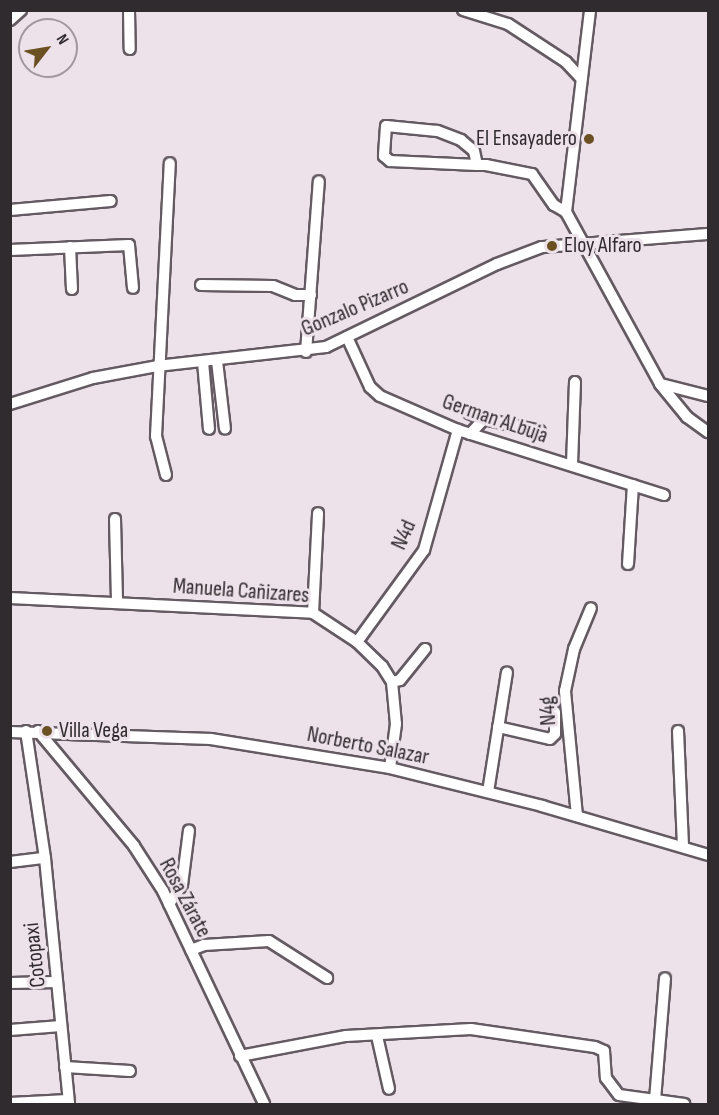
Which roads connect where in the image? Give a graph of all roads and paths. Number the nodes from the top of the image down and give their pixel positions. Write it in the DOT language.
graph roads {
  1 [pos="21,10"];
  2 [pos="129,10"];
  3 [pos="463,10"];
  4 [pos="590,10"];
  5 [pos="10,20"];
  6 [pos="130,50"];
  7 [pos="582,79"];
  8 [pos="170,163"];
  9 [pos="477,165"];
  10 [pos="319,181"];
  11 [pos="111,201"];
  12 [pos="10,210"];
  13 [pos="566,212"];
  14 [pos="708,234"];
  15 [pos="582,242"];
  16 [pos="70,247"];
  17 [pos="10,250"];
  18 [pos="201,285"];
  19 [pos="133,288"];
  20 [pos="72,289"];
  21 [pos="310,295"];
  22 [pos="347,337"];
  23 [pos="306,352"];
  24 [pos="217,361"];
  25 [pos="203,362"];
  26 [pos="157,366"];
  27 [pos="575,382"];
  28 [pos="660,384"];
  29 [pos="708,396"];
  30 [pos="10,404"];
  31 [pos="469,413"];
  32 [pos="484,419"];
  33 [pos="209,429"];
  34 [pos="225,429"];
  35 [pos="458,430"];
  36 [pos="540,431"];
  37 [pos="708,432"];
  38 [pos="470,434"];
  39 [pos="572,464"];
  40 [pos="166,475"];
  41 [pos="633,485"];
  42 [pos="664,495"];
  43 [pos="318,513"];
  44 [pos="115,519"];
  45 [pos="628,564"];
  46 [pos="10,598"];
  47 [pos="117,603"];
  48 [pos="591,608"];
  49 [pos="313,613"];
  50 [pos="357,642"];
  51 [pos="425,649"];
  52 [pos="507,672"];
  53 [pos="392,682"];
  54 [pos="555,712"];
  55 [pos="498,727"];
  56 [pos="32,731"];
  57 [pos="678,731"];
  58 [pos="10,732"];
  59 [pos="390,768"];
  60 [pos="488,792"];
  61 [pos="577,816"];
  62 [pos="189,830"];
  63 [pos="683,847"];
  64 [pos="708,855"];
  65 [pos="45,858"];
  66 [pos="10,862"];
  67 [pos="169,904"];
  68 [pos="191,950"];
  69 [pos="327,978"];
  70 [pos="665,978"];
  71 [pos="57,982"];
  72 [pos="10,983"];
  73 [pos="61,1026"];
  74 [pos="10,1030"];
  75 [pos="377,1036"];
  76 [pos="240,1056"];
  77 [pos="65,1067"];
  78 [pos="130,1071"];
  79 [pos="389,1089"];
  80 [pos="655,1100"];
  81 [pos="68,1102"];
  82 [pos="10,1103"];
  83 [pos="264,1104"];
  84 [pos="684,1104"];
  1 -- 5 [label="street"];
  2 -- 6 [label="street"];
  3 -- 7 [label="street"];
  4 -- 7 [label="street"];
  7 -- 13 [label="street"];
  8 -- 26 [label="street"];
  9 -- 9 [label="street"];
  9 -- 13 [label="street"];
  10 -- 21 [label="street"];
  11 -- 12 [label="street"];
  13 -- 15 [label="street"];
  14 -- 15 [label="street, Gonzalo Pizarro"];
  15 -- 22 [label="street, Gonzalo Pizarro"];
  15 -- 28 [label="street"];
  16 -- 17 [label="street"];
  16 -- 19 [label="street"];
  16 -- 20 [label="street"];
  18 -- 21 [label="street"];
  21 -- 23 [label="street"];
  22 -- 23 [label="street, Gonzalo Pizarro"];
  22 -- 35 [label="street, German ALbuja"];
  23 -- 24 [label="street, Gonzalo Pizarro"];
  24 -- 25 [label="street, Gonzalo Pizarro"];
  24 -- 34 [label="street"];
  25 -- 26 [label="street, Gonzalo Pizarro"];
  25 -- 33 [label="street"];
  26 -- 30 [label="street, Gonzalo Pizarro"];
  26 -- 40 [label="street"];
  27 -- 39 [label="street"];
  28 -- 29 [label="street"];
  28 -- 37 [label="street"];
  31 -- 32 [label="street"];
  32 -- 36 [label="street"];
  32 -- 38 [label="street"];
  35 -- 38 [label="street, German ALbuja"];
  35 -- 50 [label="street, N4d"];
  38 -- 39 [label="street, German ALbuja"];
  39 -- 41 [label="street, German ALbuja"];
  41 -- 42 [label="street, German ALbuja"];
  41 -- 45 [label="street"];
  43 -- 49 [label="street"];
  44 -- 47 [label="street"];
  46 -- 47 [label="street, Manuela Cañizares"];
  47 -- 49 [label="street, Manuela Cañizares"];
  48 -- 61 [label="street, N4g"];
  49 -- 50 [label="street, Manuela Cañizares"];
  50 -- 53 [label="street, Manuela Cañizares"];
  51 -- 53 [label="street"];
  52 -- 55 [label="street"];
  53 -- 59 [label="street"];
  54 -- 55 [label="street"];
  55 -- 60 [label="street"];
  56 -- 58 [label="street, Norberto Salazar"];
  56 -- 59 [label="street, Norberto Salazar"];
  56 -- 65 [label="street, Cotopaxi"];
  56 -- 67 [label="street, Rosa Zárate"];
  57 -- 63 [label="street"];
  59 -- 60 [label="street, Norberto Salazar"];
  60 -- 61 [label="street, Norberto Salazar"];
  61 -- 63 [label="street, Norberto Salazar"];
  62 -- 67 [label="street"];
  63 -- 64 [label="street, Norberto Salazar"];
  65 -- 66 [label="street"];
  65 -- 71 [label="street, Cotopaxi"];
  67 -- 68 [label="street, Rosa Zárate"];
  68 -- 69 [label="street"];
  68 -- 76 [label="street, Rosa Zárate"];
  70 -- 80 [label="street"];
  71 -- 72 [label="street"];
  71 -- 73 [label="street, Cotopaxi"];
  73 -- 74 [label="street"];
  73 -- 77 [label="street, Cotopaxi"];
  75 -- 76 [label="street"];
  75 -- 79 [label="street"];
  75 -- 80 [label="street"];
  76 -- 83 [label="street, Rosa Zárate"];
  77 -- 78 [label="street"];
  77 -- 81 [label="street, Cotopaxi"];
  80 -- 84 [label="street"];
  81 -- 82 [label="street"];
}
